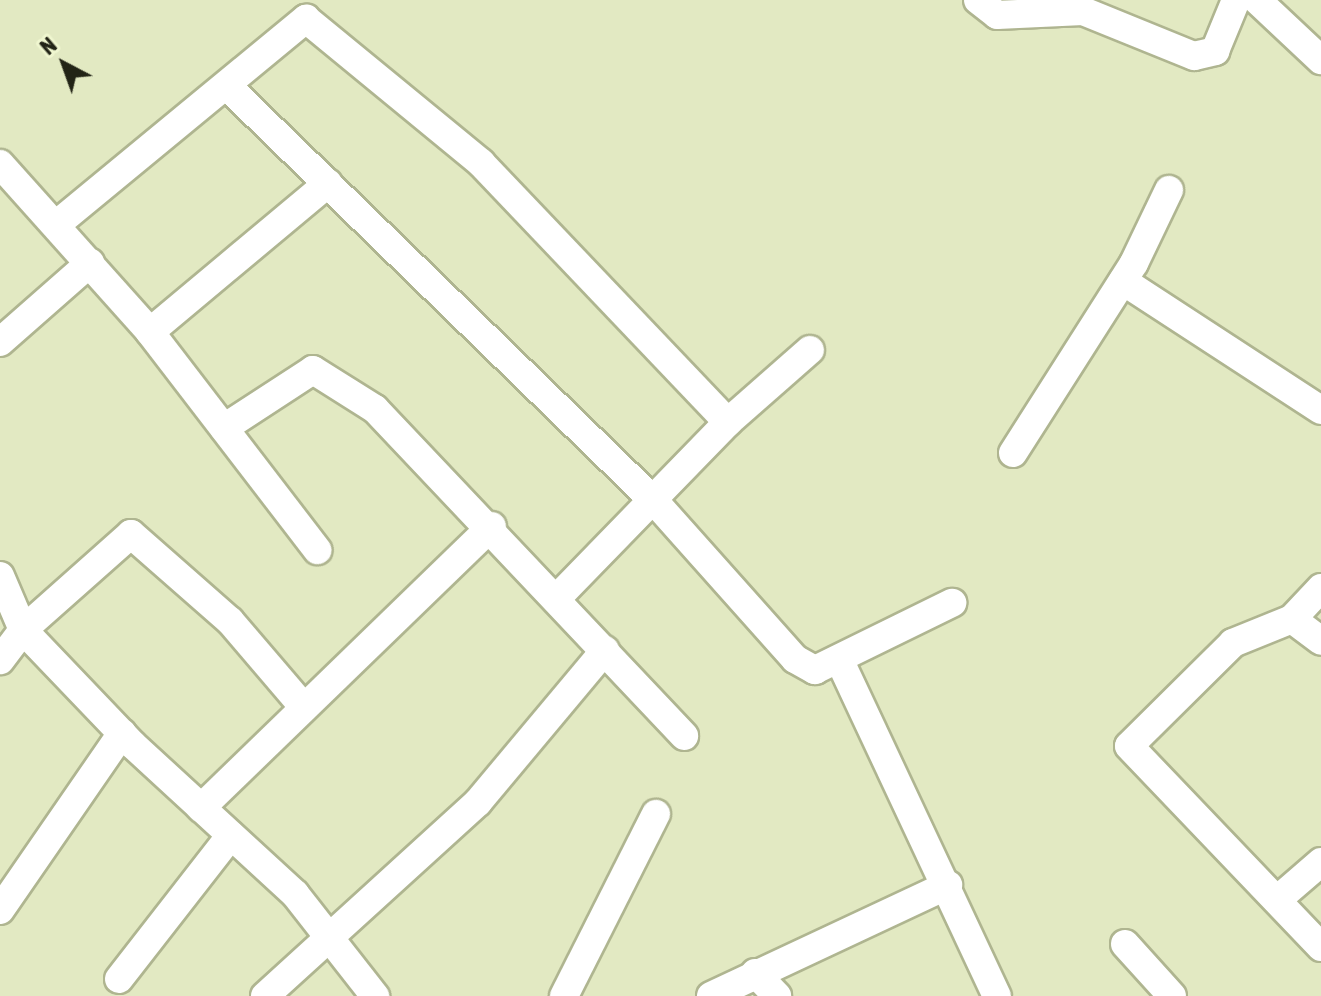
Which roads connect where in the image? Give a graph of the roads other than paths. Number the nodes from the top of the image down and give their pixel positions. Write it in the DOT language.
graph roads {
  1 [pos="978,0"];
  2 [pos="1236,0"];
  3 [pos="1257,0"];
  4 [pos="1321,60"];
  5 [pos="229,88"];
  6 [pos="0,164"];
  7 [pos="328,183"];
  8 [pos="1169,190"];
  9 [pos="57,224"];
  10 [pos="90,263"];
  11 [pos="1123,281"];
  12 [pos="150,332"];
  13 [pos="0,342"];
  14 [pos="810,350"];
  15 [pos="1321,410"];
  16 [pos="728,422"];
  17 [pos="224,428"];
  18 [pos="1013,453"];
  19 [pos="656,503"];
  20 [pos="492,526"];
  21 [pos="317,550"];
  22 [pos="0,576"];
  23 [pos="1321,588"];
  24 [pos="557,598"];
  25 [pos="952,603"];
  26 [pos="1292,619"];
  27 [pos="23,630"];
  28 [pos="1321,641"];
  29 [pos="605,650"];
  30 [pos="839,659"];
  31 [pos="0,660"];
  32 [pos="301,704"];
  33 [pos="122,733"];
  34 [pos="684,736"];
  35 [pos="201,808"];
  36 [pos="656,814"];
  37 [pos="231,835"];
  38 [pos="1321,862"];
  39 [pos="948,885"];
  40 [pos="1277,900"];
  41 [pos="0,910"];
  42 [pos="331,932"];
  43 [pos="1125,944"];
  44 [pos="1321,947"];
  45 [pos="755,973"];
  46 [pos="119,979"];
  47 [pos="265,996"];
  48 [pos="375,996"];
  49 [pos="564,996"];
  50 [pos="711,996"];
  51 [pos="777,996"];
  52 [pos="997,996"];
  53 [pos="1172,996"];
  1 -- 2 [label="street"];
  3 -- 4 [label="street"];
  5 -- 7 [label="street"];
  5 -- 9 [label="street"];
  5 -- 16 [label="street"];
  6 -- 9 [label="street"];
  7 -- 12 [label="street"];
  7 -- 19 [label="street"];
  8 -- 11 [label="street"];
  9 -- 10 [label="street"];
  10 -- 12 [label="street"];
  10 -- 13 [label="street"];
  11 -- 15 [label="street"];
  11 -- 18 [label="street"];
  12 -- 17 [label="street"];
  14 -- 16 [label="street"];
  16 -- 19 [label="street"];
  17 -- 20 [label="street"];
  17 -- 21 [label="street"];
  19 -- 24 [label="street"];
  19 -- 30 [label="street"];
  20 -- 24 [label="street"];
  20 -- 32 [label="street"];
  22 -- 27 [label="street"];
  23 -- 26 [label="street"];
  24 -- 29 [label="street"];
  25 -- 30 [label="street"];
  26 -- 28 [label="street"];
  26 -- 40 [label="street"];
  27 -- 31 [label="street"];
  27 -- 32 [label="street"];
  27 -- 33 [label="street"];
  29 -- 34 [label="street"];
  29 -- 42 [label="street"];
  30 -- 39 [label="street"];
  32 -- 35 [label="street"];
  33 -- 35 [label="street"];
  33 -- 41 [label="street"];
  35 -- 37 [label="street"];
  36 -- 49 [label="street"];
  37 -- 42 [label="street"];
  37 -- 46 [label="street"];
  38 -- 40 [label="street"];
  39 -- 45 [label="street"];
  39 -- 52 [label="street"];
  40 -- 44 [label="street"];
  42 -- 47 [label="street"];
  42 -- 48 [label="street"];
  43 -- 53 [label="street"];
  45 -- 50 [label="street"];
  45 -- 51 [label="street"];
}
